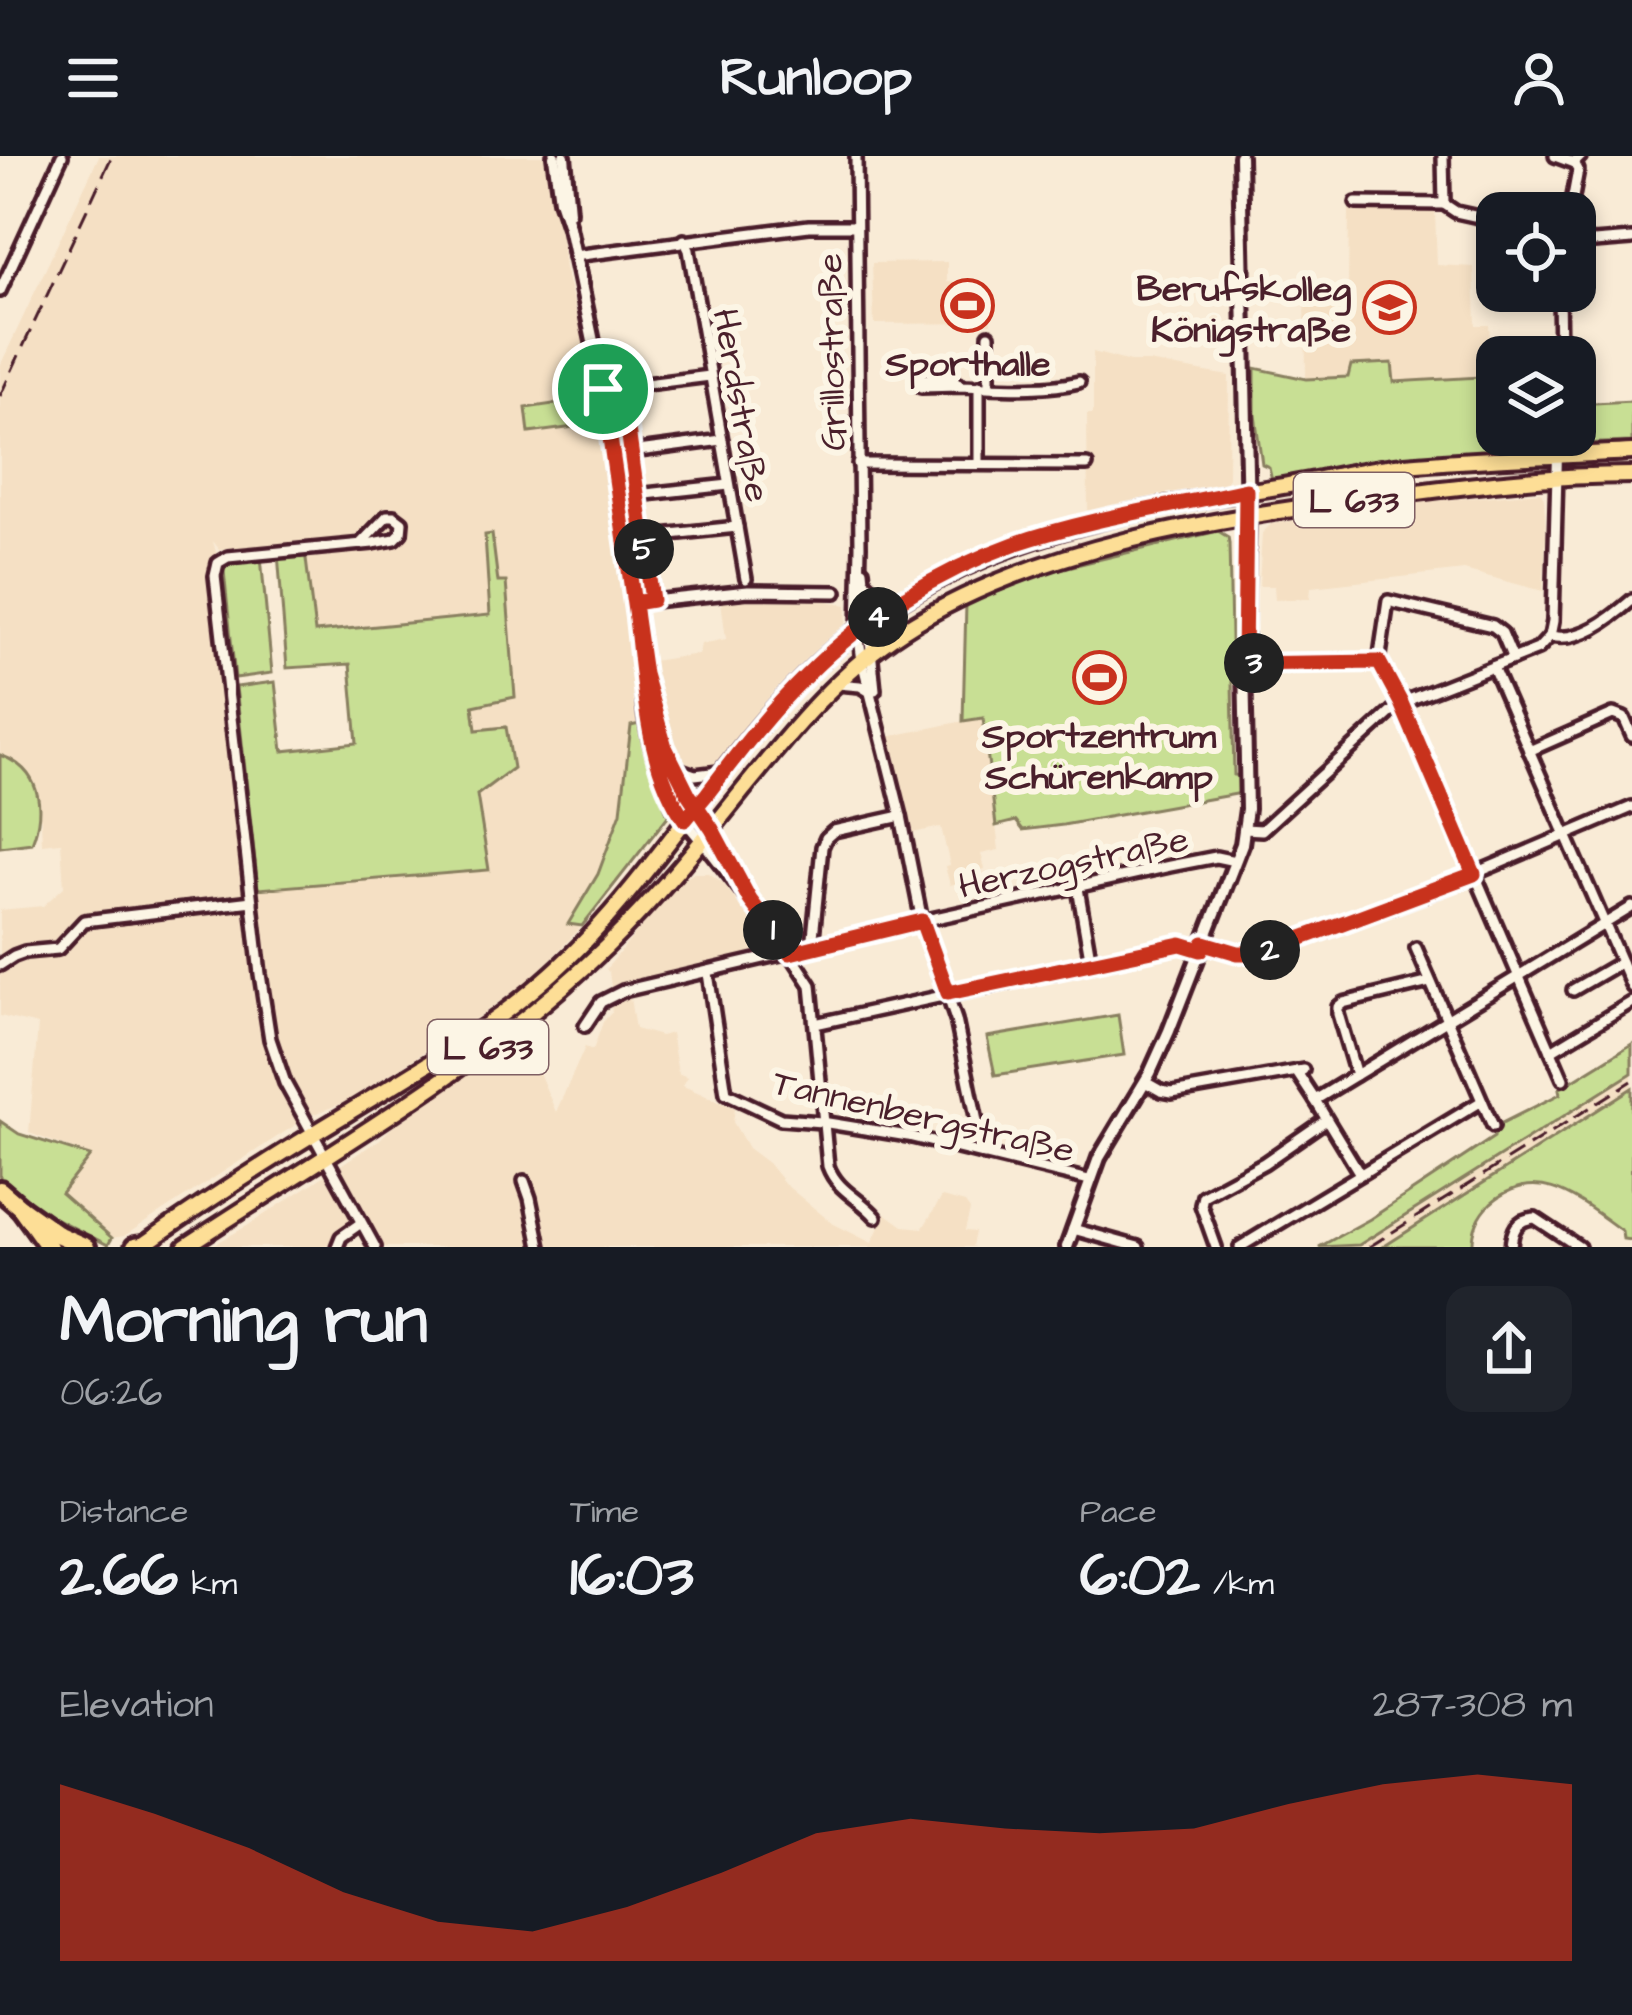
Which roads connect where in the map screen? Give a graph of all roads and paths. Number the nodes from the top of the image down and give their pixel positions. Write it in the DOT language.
graph roads {
  1 [pos="62,156"];
  2 [pos="554,156"];
  3 [pos="564,156"];
  4 [pos="856,156"];
  5 [pos="1240,156"];
  6 [pos="1443,156"];
  7 [pos="1556,156"];
  8 [pos="1577,159"];
  9 [pos="1574,192"];
  10 [pos="1356,203"];
  11 [pos="1446,207"];
  12 [pos="1476,215"];
  13 [pos="856,226"];
  14 [pos="569,227"];
  15 [pos="1632,239"];
  16 [pos="684,240"];
  17 [pos="1596,242"];
  18 [pos="574,256"];
  19 [pos="0,291"];
  20 [pos="989,335"];
  21 [pos="710,376"];
  22 [pos="1079,382"];
  23 [pos="959,386"];
  24 [pos="984,386"];
  25 [pos="622,387"];
  26 [pos="603,389"];
  27 [pos="722,440"];
  28 [pos="631,452"];
  29 [pos="1632,452"];
  30 [pos="1596,453"];
  31 [pos="1544,456"];
  32 [pos="1558,456"];
  33 [pos="859,464"];
  34 [pos="980,464"];
  35 [pos="1087,465"];
  36 [pos="1632,475"];
  37 [pos="1556,480"];
  38 [pos="729,484"];
  39 [pos="1246,490"];
  40 [pos="638,495"];
  41 [pos="1247,515"];
  42 [pos="737,527"];
  43 [pos="642,537"];
  44 [pos="361,543"];
  45 [pos="860,547"];
  46 [pos="746,579"];
  47 [pos="865,581"];
  48 [pos="836,592"];
  49 [pos="652,600"];
  50 [pos="1632,600"];
  51 [pos="898,602"];
  52 [pos="634,603"];
  53 [pos="862,628"];
  54 [pos="1550,636"];
  55 [pos="867,658"];
  56 [pos="1513,659"];
  57 [pos="1379,662"];
  58 [pos="1244,664"];
  59 [pos="1493,667"];
  60 [pos="644,674"];
  61 [pos="833,685"];
  62 [pos="870,692"];
  63 [pos="1401,703"];
  64 [pos="877,719"];
  65 [pos="1632,736"];
  66 [pos="1529,751"];
  67 [pos="675,768"];
  68 [pos="724,771"];
  69 [pos="696,807"];
  70 [pos="1632,807"];
  71 [pos="901,816"];
  72 [pos="685,820"];
  73 [pos="1244,829"];
  74 [pos="707,835"];
  75 [pos="1566,836"];
  76 [pos="1235,861"];
  77 [pos="1474,874"];
  78 [pos="1078,888"];
  79 [pos="252,902"];
  80 [pos="1632,907"];
  81 [pos="922,921"];
  82 [pos="1604,924"];
  83 [pos="812,947"];
  84 [pos="1203,947"];
  85 [pos="1415,948"];
  86 [pos="790,953"];
  87 [pos="1621,962"];
  88 [pos="1091,963"];
  89 [pos="0,965"];
  90 [pos="708,973"];
  91 [pos="1518,976"];
  92 [pos="1430,982"];
  93 [pos="1632,987"];
  94 [pos="1573,990"];
  95 [pos="948,993"];
  96 [pos="1632,1002"];
  97 [pos="1447,1019"];
  98 [pos="814,1024"];
  99 [pos="585,1026"];
  100 [pos="1551,1051"];
  101 [pos="1356,1075"];
  102 [pos="1563,1079"];
  103 [pos="1145,1082"];
  104 [pos="1315,1100"];
  105 [pos="1482,1100"];
  106 [pos="1326,1120"];
  107 [pos="822,1122"];
  108 [pos="1493,1126"];
  109 [pos="313,1134"];
  110 [pos="984,1155"];
  111 [pos="324,1157"];
  112 [pos="1360,1174"];
  113 [pos="1089,1180"];
  114 [pos="524,1181"];
  115 [pos="0,1190"];
  116 [pos="21,1208"];
  117 [pos="875,1217"];
  118 [pos="361,1223"];
  119 [pos="1073,1229"];
  120 [pos="49,1247"];
  121 [pos="86,1247"];
  122 [pos="139,1247"];
  123 [pos="185,1247"];
  124 [pos="337,1247"];
  125 [pos="375,1247"];
  126 [pos="540,1247"];
  127 [pos="1066,1247"];
  128 [pos="1138,1247"];
  129 [pos="1216,1247"];
  130 [pos="1240,1247"];
  131 [pos="1511,1247"];
  132 [pos="1580,1247"];
  1 -- 19 [label="street"];
  2 -- 14 [label="street"];
  3 -- 14 [label="street"];
  4 -- 13 [label="street, Grillostraße"];
  5 -- 39 [label="street"];
  6 -- 11 [label="street"];
  7 -- 8 [label="street"];
  8 -- 9 [label="street"];
  10 -- 11 [label="street"];
  11 -- 12 [label="street"];
  13 -- 16 [label="street"];
  13 -- 33 [label="street, Grillostraße"];
  14 -- 18 [label="street"];
  15 -- 17 [label="street"];
  16 -- 18 [label="street"];
  16 -- 21 [label="street, Herdstraße"];
  18 -- 26 [label="street"];
  20 -- 24 [label="street"];
  21 -- 25 [label="street"];
  21 -- 27 [label="street, Herdstraße"];
  22 -- 24 [label="street"];
  23 -- 24 [label="street"];
  24 -- 34 [label="street"];
  25 -- 26 [label="street"];
  25 -- 28 [label="street"];
  26 -- 52 [label="street"];
  27 -- 28 [label="street"];
  27 -- 38 [label="street, Herdstraße"];
  28 -- 40 [label="street"];
  29 -- 30 [label="main road, L 633"];
  31 -- 39 [label="main road, L 633"];
  32 -- 37 [label="street"];
  33 -- 34 [label="street"];
  33 -- 45 [label="street, Grillostraße"];
  34 -- 35 [label="street"];
  36 -- 37 [label="main road, L 633"];
  37 -- 41 [label="main road, L 633"];
  37 -- 54 [label="street"];
  38 -- 40 [label="street"];
  38 -- 42 [label="street, Herdstraße"];
  39 -- 41 [label="street"];
  39 -- 51 [label="main road, L 633"];
  40 -- 43 [label="street"];
  41 -- 55 [label="main road, L 633"];
  41 -- 58 [label="street"];
  42 -- 43 [label="street"];
  42 -- 46 [label="street, Herdstraße"];
  43 -- 49 [label="street"];
  44 -- 79 [label="street"];
  45 -- 47 [label="street, Grillostraße"];
  45 -- 53 [label="street, Grillostraße"];
  47 -- 51 [label="street"];
  47 -- 53 [label="street, Grillostraße"];
  48 -- 49 [label="street"];
  49 -- 52 [label="street"];
  50 -- 54 [label="street"];
  51 -- 53 [label="main road, L 633"];
  52 -- 60 [label="street"];
  53 -- 55 [label="street, Grillostraße"];
  53 -- 68 [label="main road, L 633"];
  54 -- 56 [label="street"];
  55 -- 61 [label="main road, L 633"];
  55 -- 62 [label="street, Grillostraße"];
  55 -- 64 [label="street, Grillostraße"];
  56 -- 57 [label="street"];
  56 -- 59 [label="street"];
  57 -- 58 [label="street"];
  57 -- 63 [label="street"];
  58 -- 73 [label="street"];
  59 -- 63 [label="street"];
  59 -- 66 [label="street"];
  60 -- 67 [label="street"];
  60 -- 72 [label="street"];
  61 -- 62 [label="street"];
  61 -- 74 [label="main road, L 633"];
  62 -- 64 [label="street, Grillostraße"];
  63 -- 73 [label="street"];
  63 -- 77 [label="street"];
  64 -- 71 [label="street, Grillostraße"];
  65 -- 66 [label="street"];
  66 -- 75 [label="street"];
  67 -- 68 [label="street"];
  67 -- 69 [label="street"];
  68 -- 69 [label="main road, L 633"];
  69 -- 72 [label="main road, L 633"];
  69 -- 74 [label="street"];
  70 -- 75 [label="street"];
  71 -- 81 [label="street, Grillostraße"];
  71 -- 83 [label="street"];
  72 -- 74 [label="street"];
  72 -- 109 [label="main road, L 633"];
  73 -- 76 [label="street"];
  74 -- 86 [label="street"];
  74 -- 111 [label="main road, L 633"];
  75 -- 77 [label="street"];
  75 -- 82 [label="street"];
  76 -- 78 [label="street, Herzogstraße"];
  76 -- 84 [label="street"];
  77 -- 84 [label="street"];
  77 -- 91 [label="street"];
  78 -- 81 [label="street, Herzogstraße"];
  78 -- 88 [label="street"];
  79 -- 89 [label="street"];
  79 -- 109 [label="street"];
  80 -- 82 [label="street"];
  81 -- 83 [label="street, Herzogstraße"];
  81 -- 95 [label="street, Grillostraße"];
  82 -- 87 [label="street"];
  82 -- 91 [label="street"];
  83 -- 86 [label="street, Herzogstraße"];
  84 -- 88 [label="street"];
  84 -- 103 [label="street"];
  85 -- 92 [label="street"];
  86 -- 90 [label="street, Herzogstraße"];
  86 -- 98 [label="street"];
  87 -- 93 [label="street"];
  87 -- 94 [label="street"];
  88 -- 95 [label="street"];
  90 -- 99 [label="street, Herzogstraße"];
  90 -- 107 [label="street, Tannenbergstraße"];
  91 -- 97 [label="street"];
  91 -- 100 [label="street"];
  92 -- 97 [label="street"];
  92 -- 101 [label="street"];
  95 -- 98 [label="street"];
  95 -- 110 [label="street, Grillostraße"];
  96 -- 100 [label="street"];
  97 -- 101 [label="street"];
  97 -- 105 [label="street"];
  98 -- 107 [label="street"];
  100 -- 102 [label="street"];
  101 -- 104 [label="street"];
  103 -- 104 [label="street"];
  103 -- 113 [label="street"];
  104 -- 106 [label="street"];
  105 -- 108 [label="street"];
  105 -- 112 [label="street"];
  106 -- 112 [label="street"];
  106 -- 129 [label="street"];
  107 -- 110 [label="street, Tannenbergstraße"];
  107 -- 117 [label="street"];
  109 -- 111 [label="street"];
  109 -- 122 [label="main road, L 633"];
  110 -- 113 [label="street, Tannenbergstraße"];
  111 -- 118 [label="street"];
  111 -- 123 [label="main road, L 633"];
  112 -- 130 [label="street"];
  113 -- 119 [label="street"];
  114 -- 126 [label="street"];
  115 -- 116 [label="highway"];
  116 -- 120 [label="highway"];
  116 -- 121 [label="highway"];
  118 -- 124 [label="street"];
  118 -- 125 [label="street"];
  119 -- 127 [label="street"];
  119 -- 128 [label="street"];
  131 -- 132 [label="street"];
}
